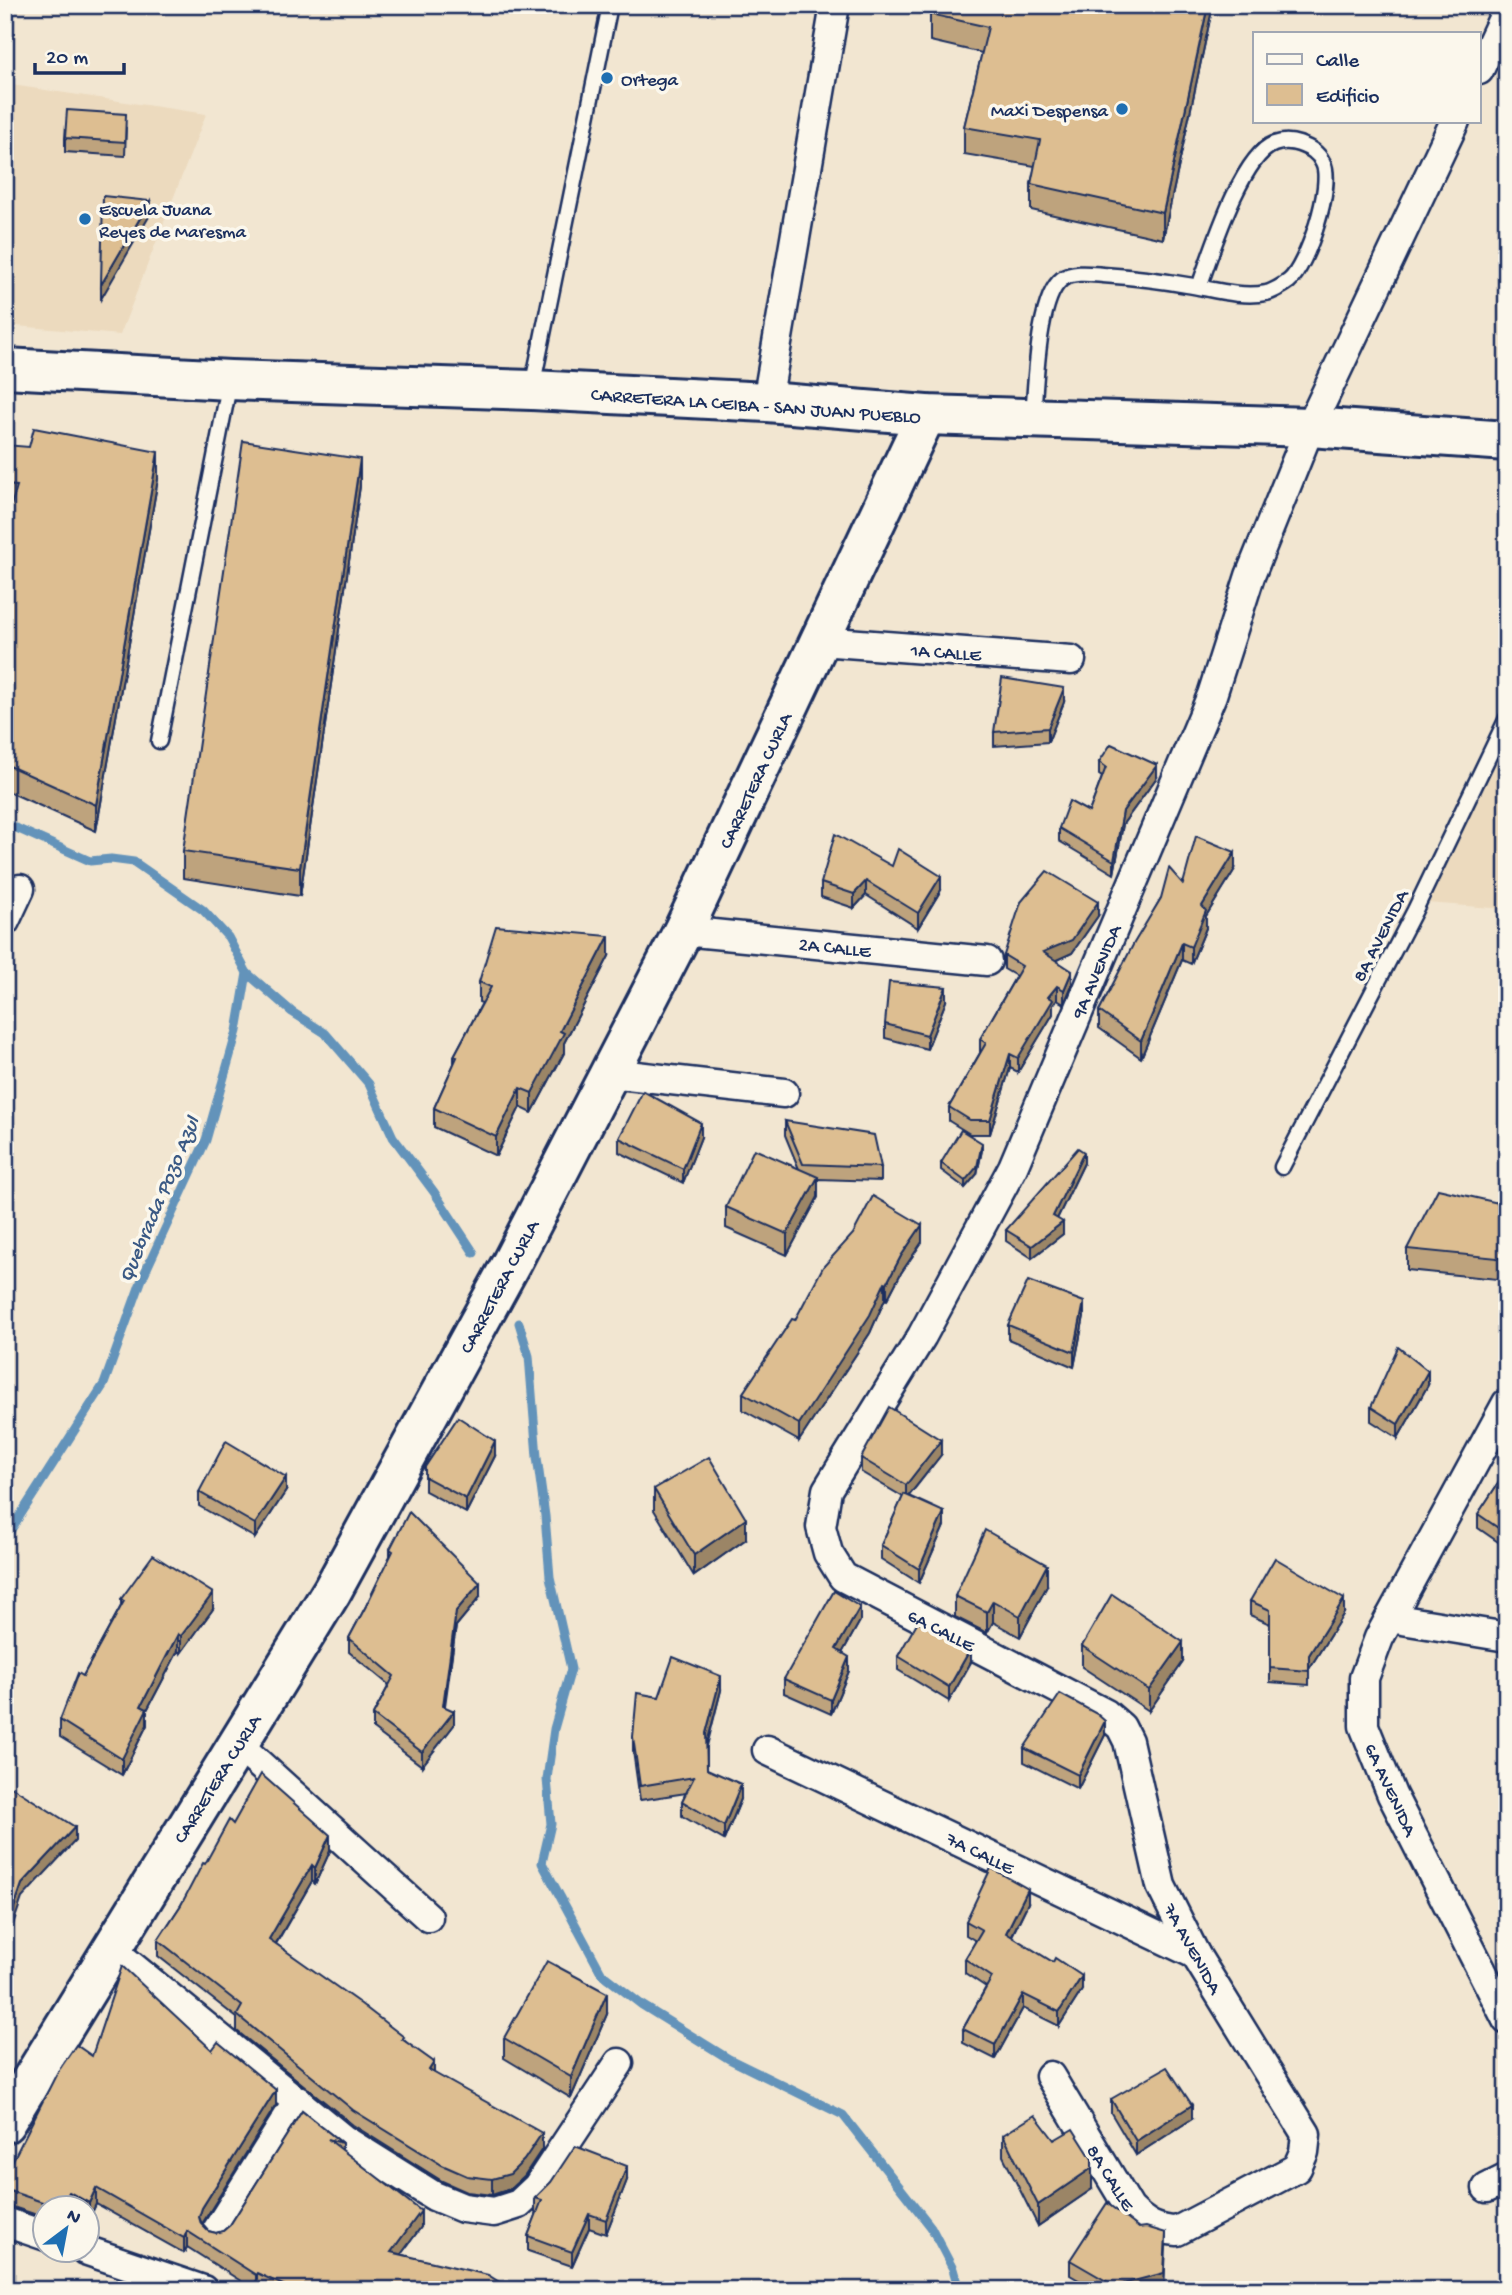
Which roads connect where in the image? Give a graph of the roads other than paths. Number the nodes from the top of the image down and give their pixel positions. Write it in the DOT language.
graph roads {
  1 [pos="610,5"];
  2 [pos="835,5"];
  3 [pos="1507,10"];
  4 [pos="1480,68"];
  5 [pos="1455,122"];
  6 [pos="1199,287"];
  7 [pos="5,368"];
  8 [pos="230,380"];
  9 [pos="532,390"];
  10 [pos="766,402"];
  11 [pos="926,415"];
  12 [pos="1033,418"];
  13 [pos="1310,427"];
  14 [pos="1507,442"];
  15 [pos="820,641"];
  16 [pos="1071,660"];
  17 [pos="1507,719"];
  18 [pos="159,741"];
  19 [pos="20,889"];
  20 [pos="5,921"];
  21 [pos="682,931"];
  22 [pos="987,961"];
  23 [pos="610,1073"];
  24 [pos="784,1093"];
  25 [pos="1282,1167"];
  26 [pos="1507,1403"];
  27 [pos="828,1490"];
  28 [pos="1390,1618"];
  29 [pos="1507,1637"];
  30 [pos="1121,1727"];
  31 [pos="237,1744"];
  32 [pos="767,1750"];
  33 [pos="428,1917"];
  34 [pos="111,1949"];
  35 [pos="1195,1954"];
  36 [pos="1507,2020"];
  37 [pos="619,2063"];
  38 [pos="1050,2076"];
  39 [pos="298,2101"];
  40 [pos="6,2119"];
  41 [pos="1304,2152"];
  42 [pos="5,2222"];
  43 [pos="32,2231"];
  44 [pos="216,2232"];
  45 [pos="102,2255"];
  46 [pos="203,2290"];
  1 -- 9 [label="lane"];
  2 -- 10 [label="street"];
  3 -- 4 [label="street"];
  5 -- 13 [label="street, 9A AVENIDA"];
  6 -- 6 [label="lane"];
  6 -- 12 [label="lane"];
  7 -- 8 [label="main road, CARRETERA LA CEIBA - SAN JUAN PUEBLO"];
  8 -- 9 [label="main road, CARRETERA LA CEIBA - SAN JUAN PUEBLO"];
  8 -- 18 [label="lane"];
  9 -- 10 [label="main road, CARRETERA LA CEIBA - SAN JUAN PUEBLO"];
  10 -- 11 [label="main road, CARRETERA LA CEIBA - SAN JUAN PUEBLO"];
  11 -- 12 [label="main road, CARRETERA LA CEIBA - SAN JUAN PUEBLO"];
  11 -- 15 [label="main road, CARRETERA CURLA"];
  12 -- 13 [label="main road, CARRETERA LA CEIBA - SAN JUAN PUEBLO"];
  13 -- 14 [label="main road, CARRETERA LA CEIBA - SAN JUAN PUEBLO"];
  13 -- 27 [label="street, 9A AVENIDA"];
  15 -- 16 [label="street, 1A CALLE"];
  15 -- 21 [label="main road, CARRETERA CURLA"];
  17 -- 25 [label="lane, 8A AVENIDA"];
  19 -- 20 [label="street"];
  21 -- 22 [label="street, 2A CALLE"];
  21 -- 23 [label="main road, CARRETERA CURLA"];
  23 -- 24 [label="street"];
  23 -- 31 [label="main road, CARRETERA CURLA"];
  26 -- 28 [label="street, 6A AVENIDA"];
  27 -- 30 [label="street, 6A CALLE"];
  28 -- 29 [label="street"];
  28 -- 36 [label="street, 6A AVENIDA"];
  30 -- 35 [label="street, 7A AVENIDA"];
  31 -- 33 [label="street"];
  31 -- 34 [label="main road, CARRETERA CURLA"];
  32 -- 35 [label="street, 7A CALLE"];
  34 -- 39 [label="street"];
  34 -- 40 [label="main road, CARRETERA CURLA"];
  35 -- 41 [label="street, 7A AVENIDA"];
  37 -- 39 [label="street"];
  38 -- 41 [label="street, 8A CALLE"];
  39 -- 44 [label="street"];
  42 -- 43 [label="street"];
  45 -- 46 [label="street"];
}
